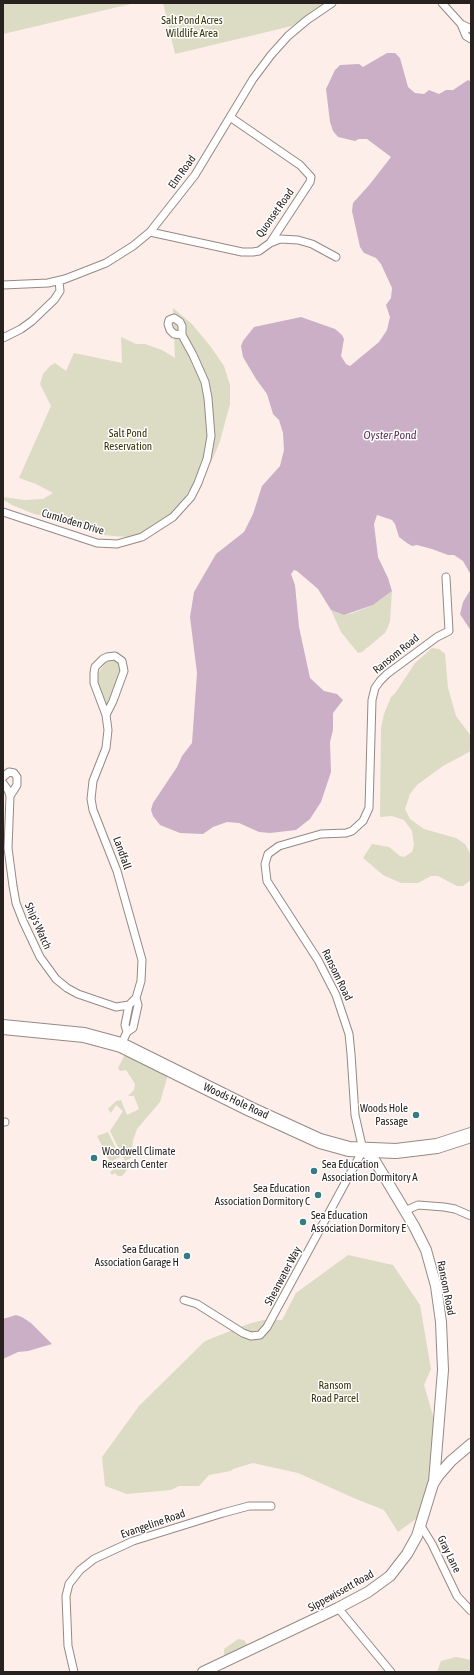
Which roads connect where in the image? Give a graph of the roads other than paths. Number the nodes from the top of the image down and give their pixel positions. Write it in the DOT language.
graph roads {
  1 [pos="332,3"];
  2 [pos="442,3"];
  3 [pos="461,24"];
  4 [pos="471,29"];
  5 [pos="471,39"];
  6 [pos="230,117"];
  7 [pos="150,232"];
  8 [pos="270,243"];
  9 [pos="336,257"];
  10 [pos="59,281"];
  11 [pos="3,286"];
  12 [pos="182,335"];
  13 [pos="3,338"];
  14 [pos="3,512"];
  15 [pos="446,577"];
  16 [pos="106,715"];
  17 [pos="3,777"];
  18 [pos="3,783"];
  19 [pos="10,796"];
  20 [pos="136,998"];
  21 [pos="130,1005"];
  22 [pos="3,1027"];
  23 [pos="124,1039"];
  24 [pos="471,1135"];
  25 [pos="363,1150"];
  26 [pos="406,1211"];
  27 [pos="471,1216"];
  28 [pos="184,1300"];
  29 [pos="471,1444"];
  30 [pos="433,1484"];
  31 [pos="271,1506"];
  32 [pos="421,1526"];
  33 [pos="338,1608"];
  34 [pos="471,1611"];
  35 [pos="74,1672"];
  36 [pos="203,1672"];
  37 [pos="391,1672"];
  1 -- 6 [label="street, Elm Road"];
  2 -- 3 [label="street"];
  3 -- 4 [label="street"];
  3 -- 5 [label="street"];
  6 -- 7 [label="street, Elm Road"];
  6 -- 8 [label="street, Quonset Road"];
  7 -- 8 [label="street, Quonset Road"];
  7 -- 10 [label="street, Elm Road"];
  8 -- 9 [label="street"];
  10 -- 11 [label="street, Elm Road"];
  10 -- 13 [label="street"];
  12 -- 14 [label="street, Cumloden Drive"];
  15 -- 25 [label="street, Ransom Road"];
  16 -- 16 [label="street, Landfall"];
  16 -- 20 [label="street, Landfall"];
  17 -- 19 [label="street, Ship's Watch"];
  18 -- 19 [label="street"];
  19 -- 21 [label="street, Ship's Watch"];
  20 -- 21 [label="street, Landfall"];
  20 -- 23 [label="street, Landfall"];
  21 -- 23 [label="street, Landfall"];
  22 -- 23 [label="highway, Woods Hole Road"];
  23 -- 25 [label="highway, Woods Hole Road"];
  24 -- 25 [label="highway, Woods Hole Road"];
  25 -- 26 [label="main road, Ransom Road"];
  25 -- 28 [label="street, Shearwater Way"];
  26 -- 27 [label="street"];
  26 -- 30 [label="main road, Ransom Road"];
  29 -- 30 [label="main road, Sippewissett Road"];
  30 -- 32 [label="main road, Sippewissett Road"];
  31 -- 35 [label="street, Evangeline Road"];
  32 -- 33 [label="main road, Sippewissett Road"];
  32 -- 34 [label="street, Gray Lane"];
  33 -- 36 [label="main road, Sippewissett Road"];
  33 -- 37 [label="street"];
}
